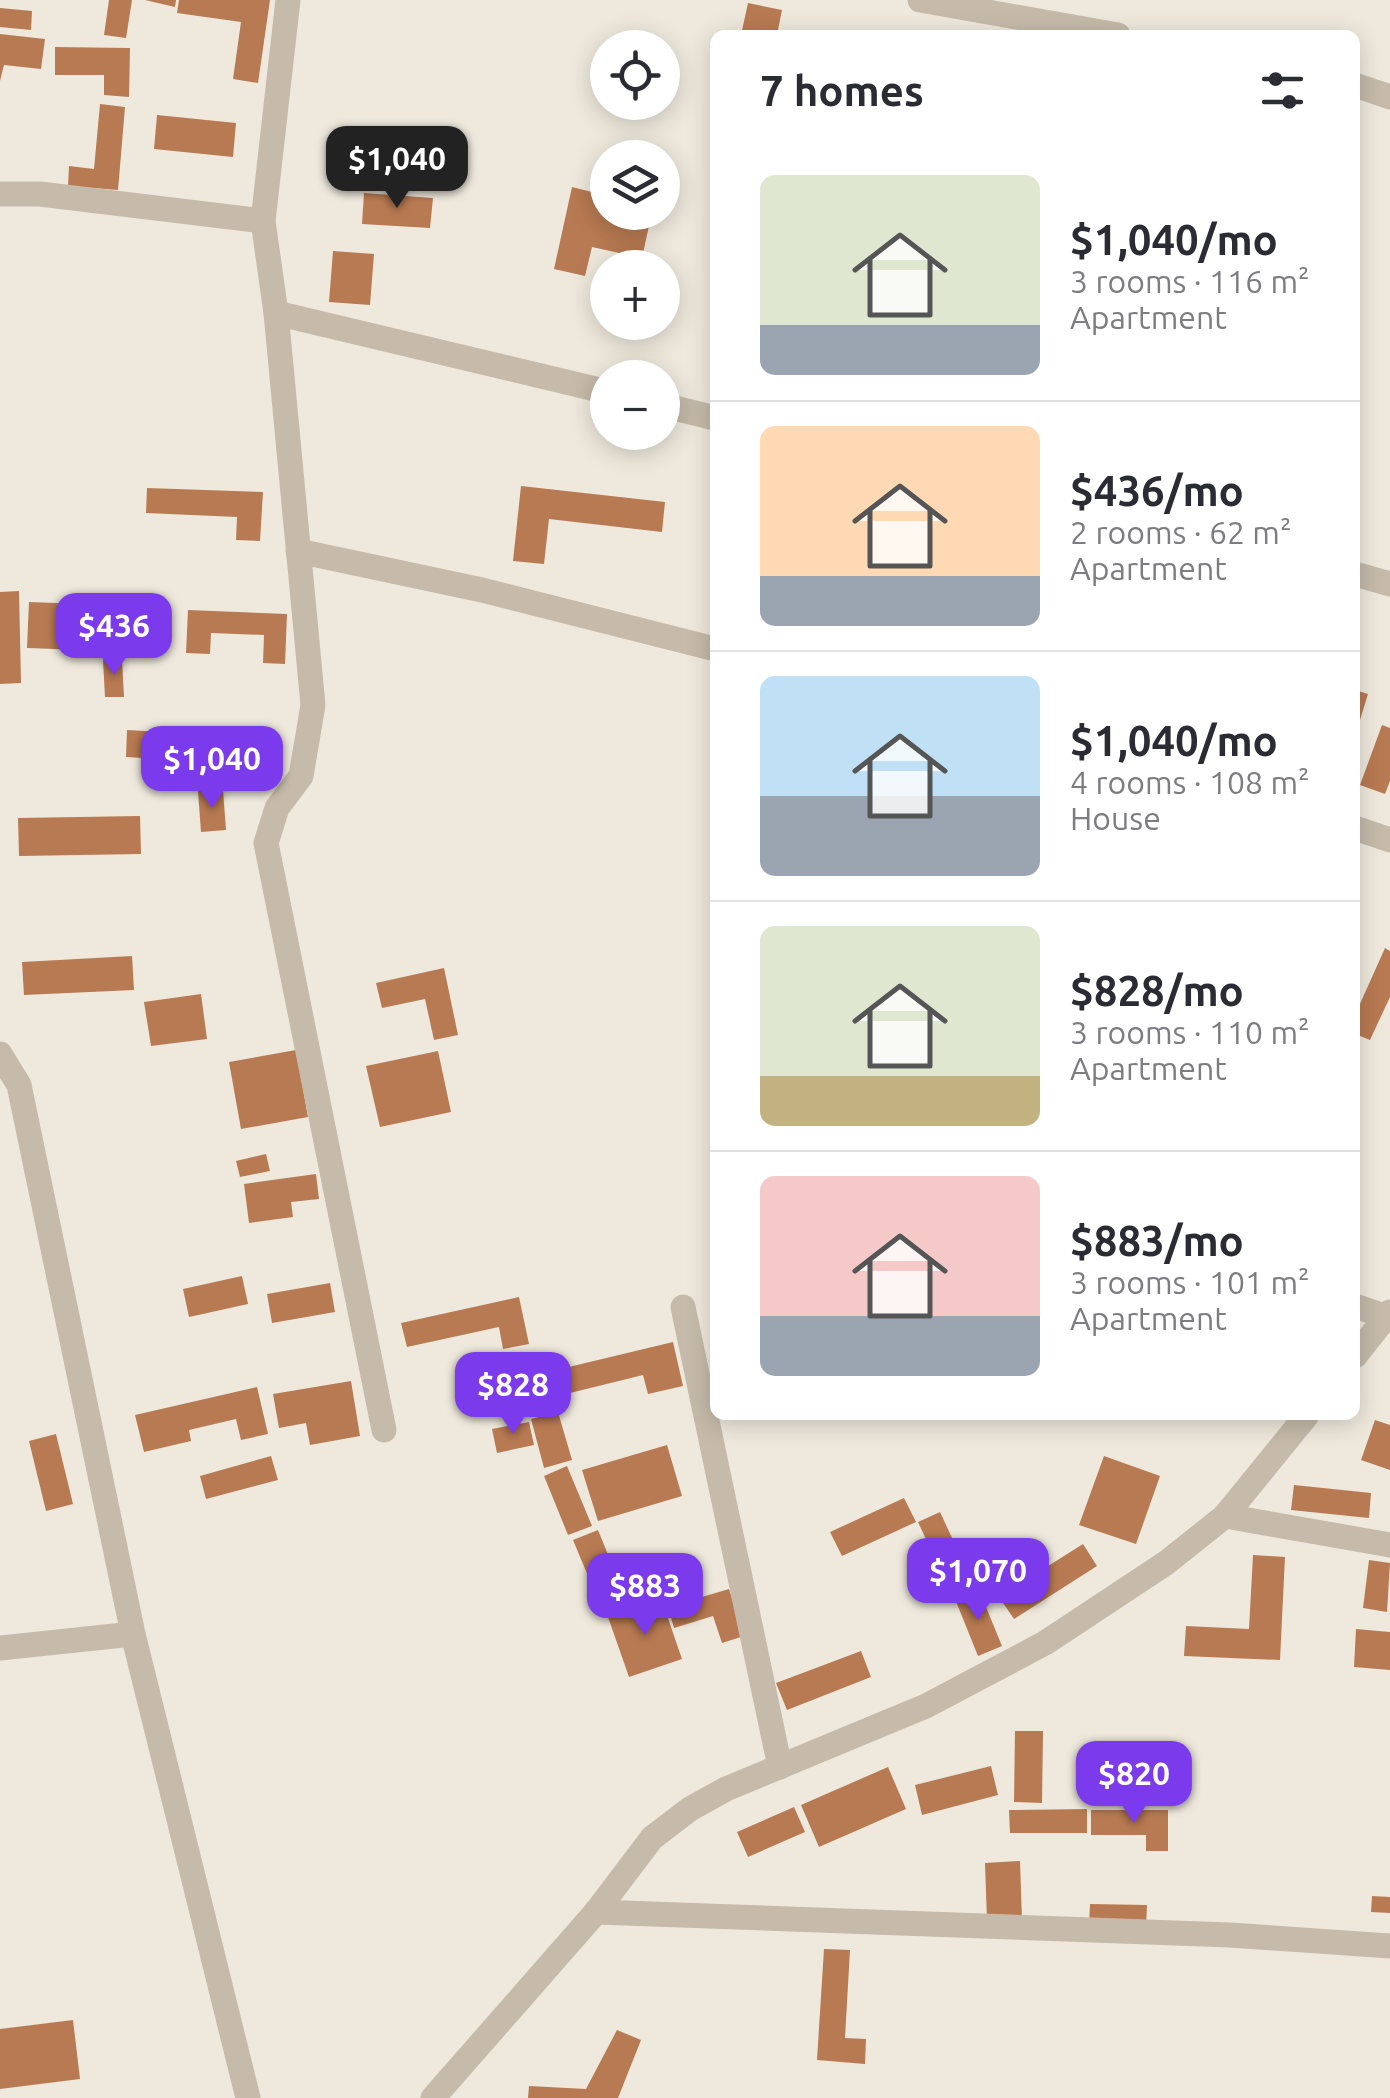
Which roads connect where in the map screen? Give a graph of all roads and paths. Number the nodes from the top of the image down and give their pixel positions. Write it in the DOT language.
graph roads {
  1 [pos="288,0"];
  2 [pos="920,0"];
  3 [pos="1090,30"];
  4 [pos="1360,87"];
  5 [pos="1390,97"];
  6 [pos="0,194"];
  7 [pos="263,221"];
  8 [pos="276,313"];
  9 [pos="590,388"];
  10 [pos="680,409"];
  11 [pos="710,417"];
  12 [pos="298,551"];
  13 [pos="1360,575"];
  14 [pos="1390,584"];
  15 [pos="710,648"];
  16 [pos="1360,830"];
  17 [pos="1390,840"];
  18 [pos="0,1054"];
  19 [pos="1360,1307"];
  20 [pos="682,1308"];
  21 [pos="1389,1314"];
  22 [pos="1360,1350"];
  23 [pos="1303,1420"];
  24 [pos="384,1430"];
  25 [pos="1224,1516"];
  26 [pos="1390,1544"];
  27 [pos="134,1634"];
  28 [pos="0,1648"];
  29 [pos="780,1766"];
  30 [pos="596,1912"];
  31 [pos="1390,1946"];
  32 [pos="248,2098"];
  33 [pos="434,2098"];
  1 -- 7 [label="street"];
  2 -- 3 [label="street"];
  4 -- 5 [label="street"];
  6 -- 7 [label="street"];
  7 -- 8 [label="street"];
  8 -- 9 [label="street"];
  8 -- 12 [label="street"];
  10 -- 11 [label="street"];
  12 -- 15 [label="street"];
  12 -- 24 [label="street"];
  13 -- 14 [label="street"];
  16 -- 17 [label="street"];
  18 -- 27 [label="street"];
  19 -- 21 [label="street"];
  20 -- 29 [label="street"];
  21 -- 22 [label="street"];
  23 -- 25 [label="street"];
  25 -- 26 [label="street"];
  25 -- 29 [label="street"];
  27 -- 28 [label="street"];
  27 -- 32 [label="street"];
  29 -- 30 [label="street"];
  30 -- 31 [label="street"];
  30 -- 33 [label="street"];
}
